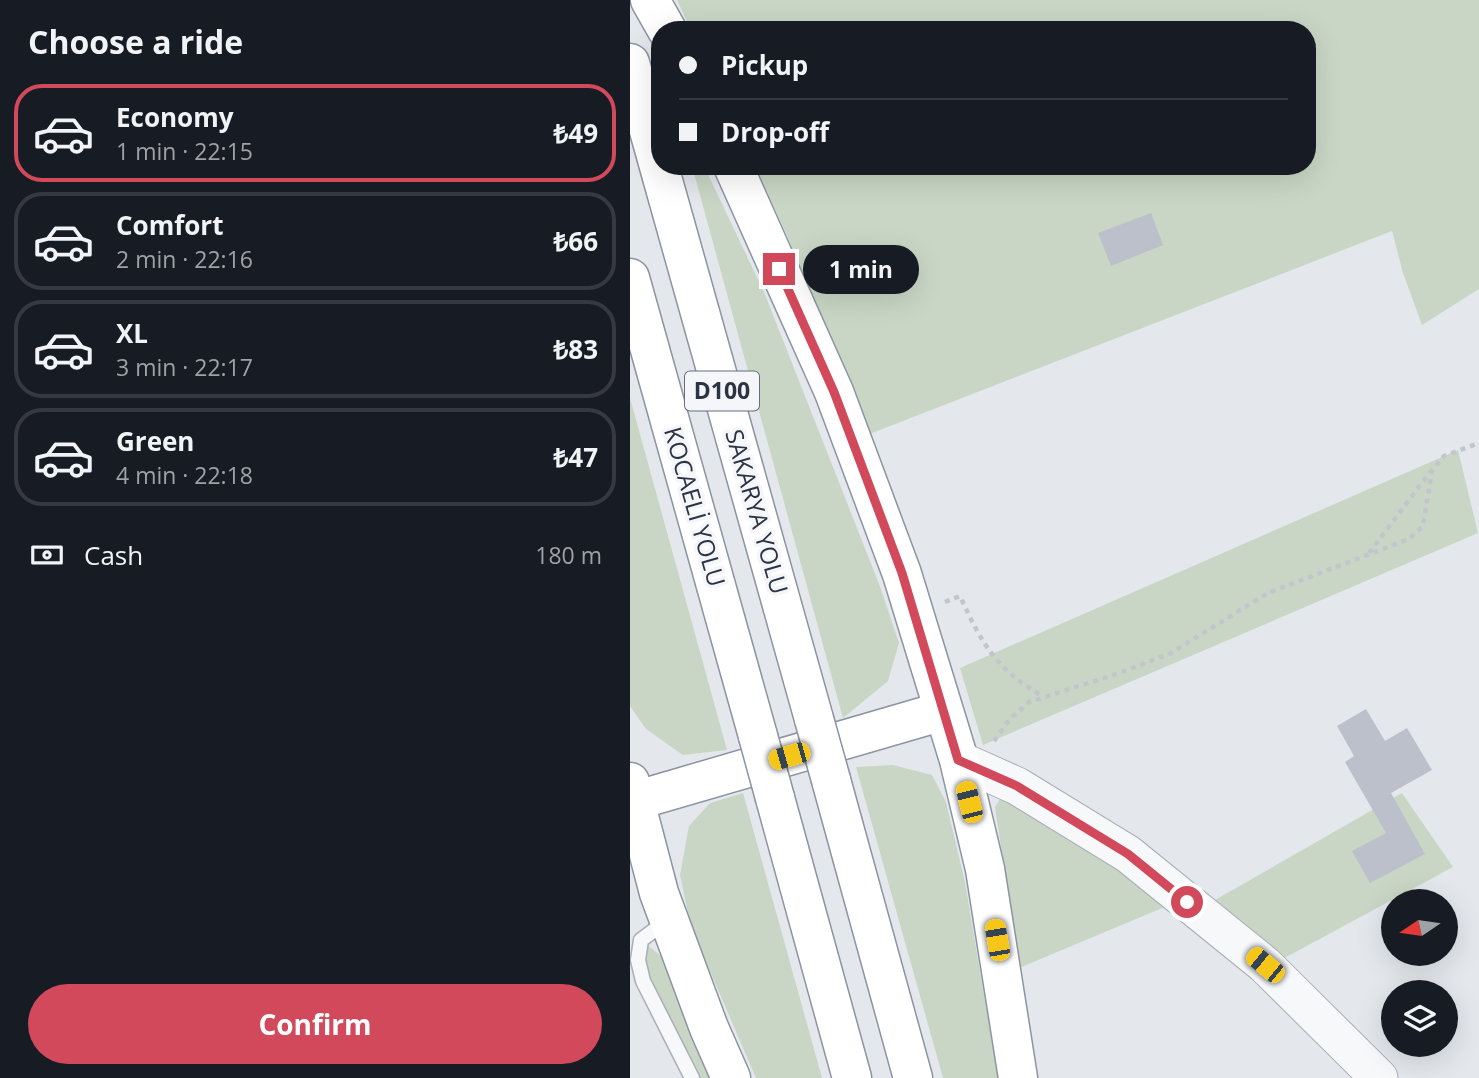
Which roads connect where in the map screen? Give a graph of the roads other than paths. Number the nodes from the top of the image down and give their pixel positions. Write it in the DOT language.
graph roads {
  1 [pos="650,0"];
  2 [pos="662,21"];
  3 [pos="630,63"];
  4 [pos="651,138"];
  5 [pos="661,175"];
  6 [pos="737,175"];
  7 [pos="630,278"];
  8 [pos="943,711"];
  9 [pos="967,763"];
  10 [pos="632,791"];
  11 [pos="669,919"];
  12 [pos="692,1078"];
  13 [pos="732,1078"];
  14 [pos="852,1078"];
  15 [pos="913,1078"];
  16 [pos="1018,1078"];
  17 [pos="1379,1078"];
  1 -- 2 [label="highway"];
  3 -- 4 [label="highway, SAKARYA YOLU / D100, bridge"];
  5 -- 15 [label="highway, SAKARYA YOLU / D100, bridge"];
  6 -- 8 [label="highway"];
  7 -- 14 [label="highway, KOCAELİ YOLU / D100, bridge"];
  8 -- 9 [label="highway"];
  8 -- 10 [label="highway"];
  9 -- 16 [label="highway"];
  9 -- 17 [label="street"];
  10 -- 11 [label="highway"];
  11 -- 12 [label="lane"];
  11 -- 13 [label="highway"];
}
